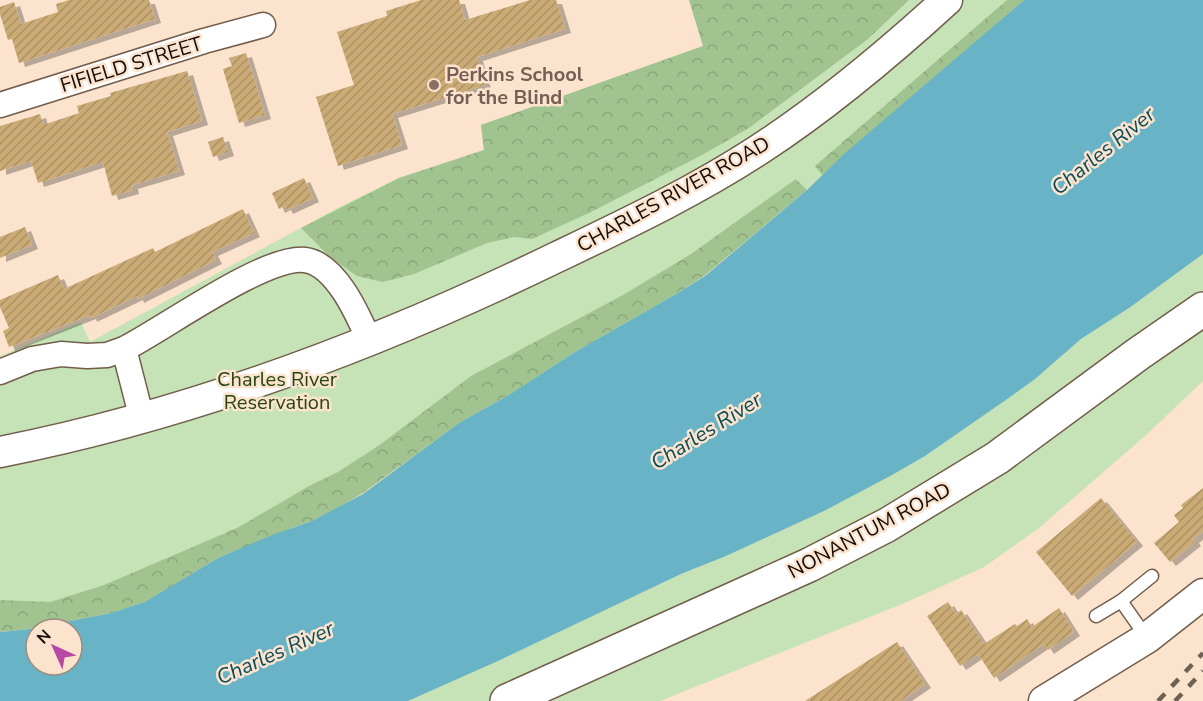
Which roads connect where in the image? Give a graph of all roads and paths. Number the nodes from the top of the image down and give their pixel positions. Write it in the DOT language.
graph roads {
  1 [pos="947,0"];
  2 [pos="263,25"];
  3 [pos="0,105"];
  4 [pos="1203,309"];
  5 [pos="369,340"];
  6 [pos="124,349"];
  7 [pos="0,372"];
  8 [pos="142,419"];
  9 [pos="0,452"];
  10 [pos="1152,576"];
  11 [pos="1203,594"];
  12 [pos="1122,601"];
  13 [pos="1096,616"];
  14 [pos="1147,638"];
  15 [pos="507,701"];
  16 [pos="1044,701"];
  1 -- 5 [label="street, CHARLES RIVER ROAD"];
  2 -- 3 [label="street, FIFIELD STREET"];
  4 -- 15 [label="main road, NONANTUM ROAD"];
  5 -- 6 [label="street"];
  5 -- 8 [label="street, CHARLES RIVER ROAD"];
  6 -- 7 [label="street"];
  6 -- 8 [label="street"];
  8 -- 9 [label="street, CHARLES RIVER ROAD"];
  10 -- 12 [label="lane"];
  11 -- 14 [label="street"];
  12 -- 13 [label="lane"];
  12 -- 14 [label="lane"];
  14 -- 16 [label="street"];
}
